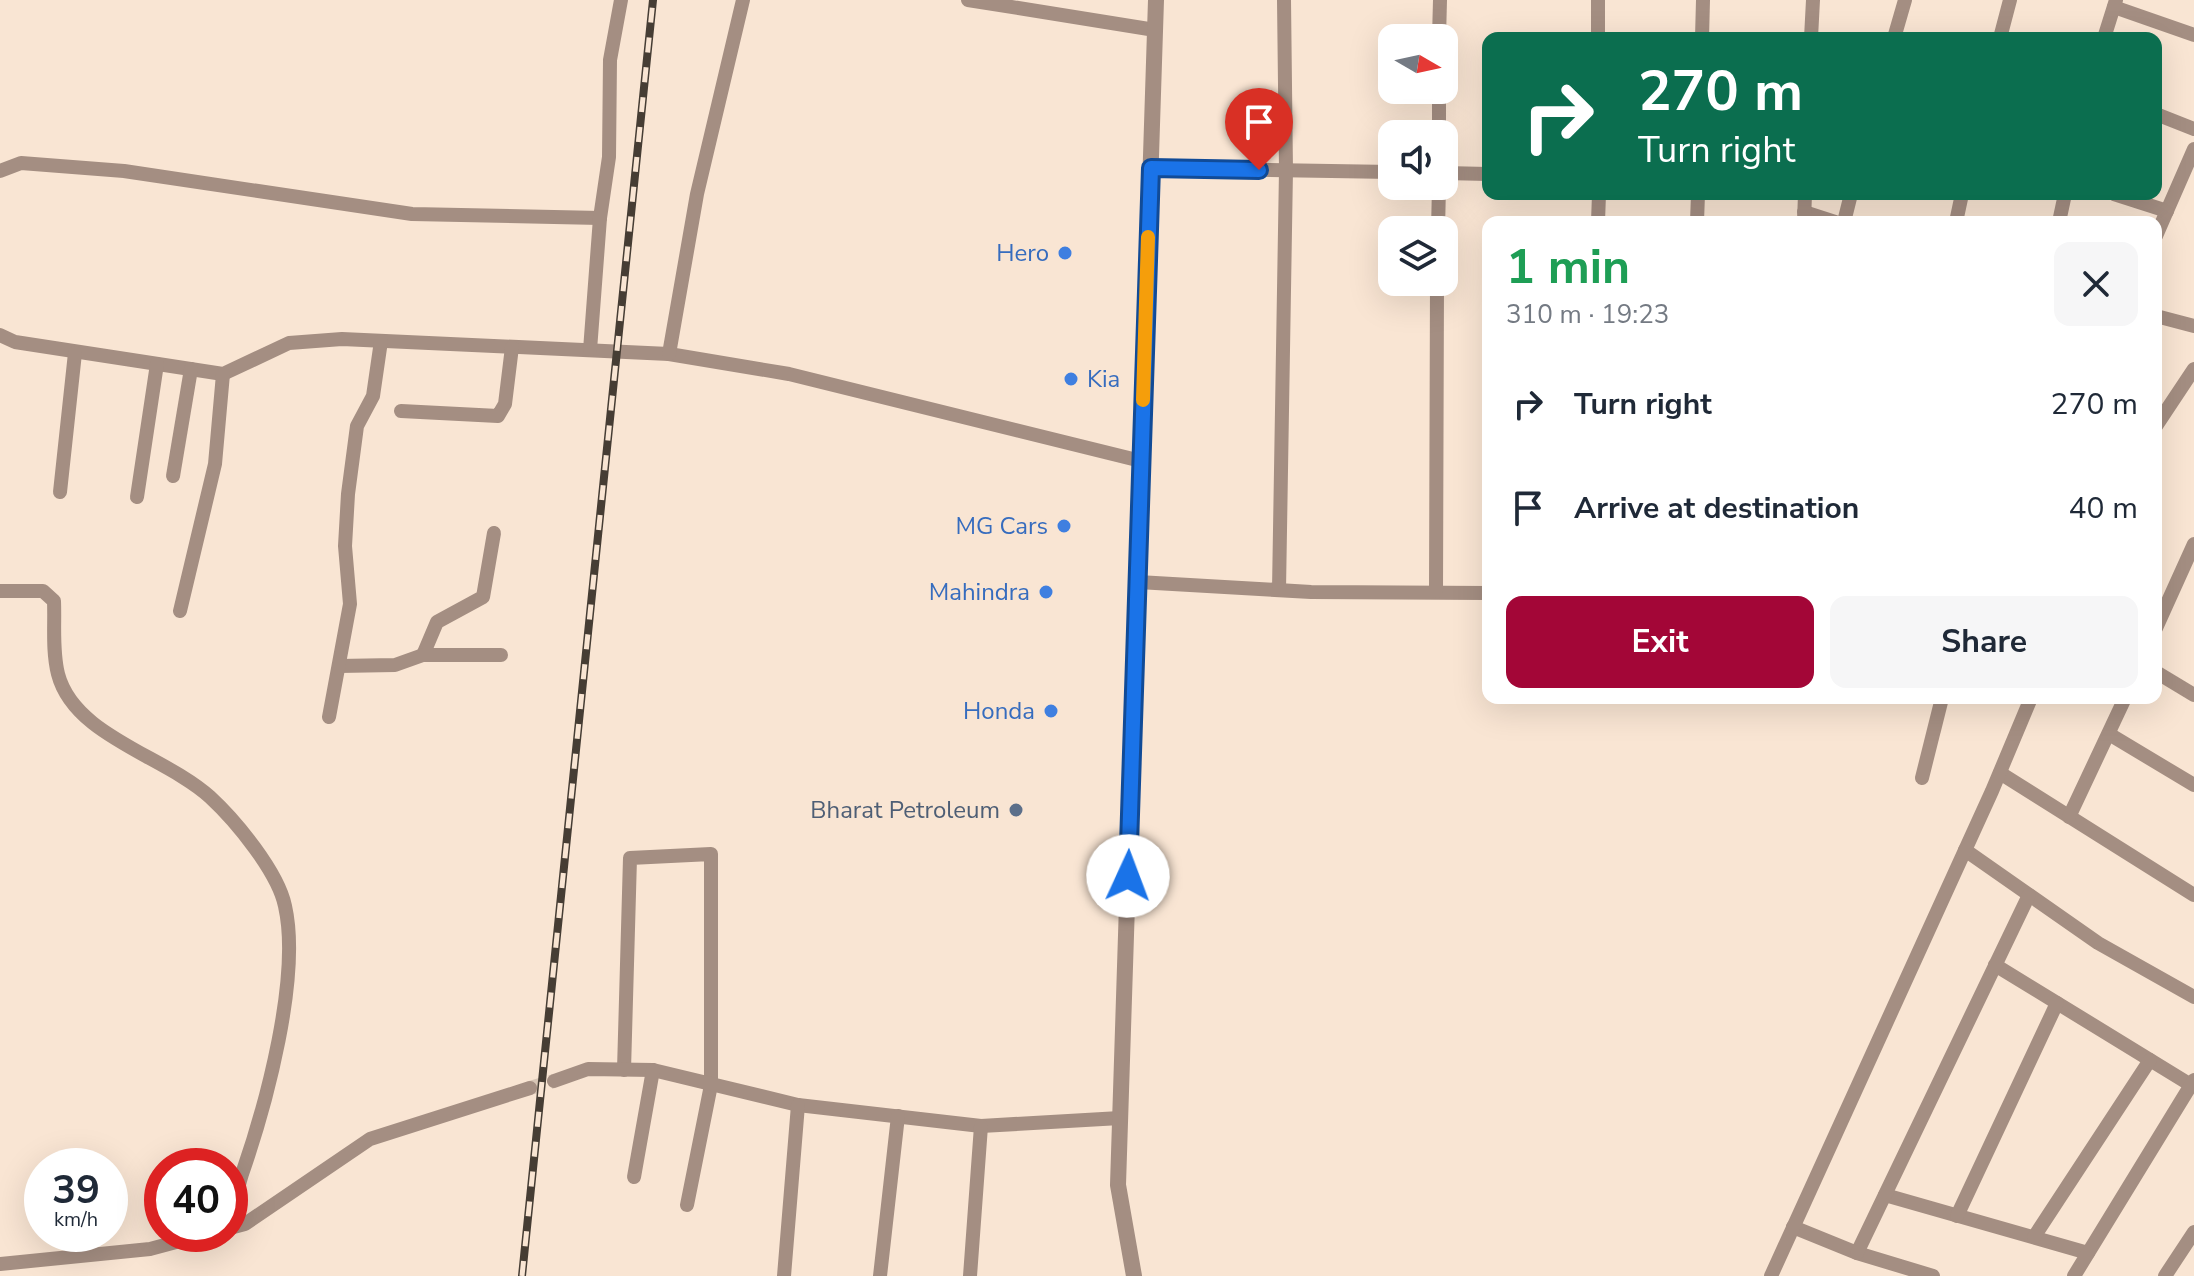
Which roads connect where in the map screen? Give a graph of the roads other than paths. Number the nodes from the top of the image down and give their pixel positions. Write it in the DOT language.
graph roads {
  1 [pos="621,0"];
  2 [pos="743,0"];
  3 [pos="968,0"];
  4 [pos="1156,0"];
  5 [pos="1284,0"];
  6 [pos="1440,0"];
  7 [pos="1598,0"];
  8 [pos="1703,0"];
  9 [pos="1813,0"];
  10 [pos="1905,0"];
  11 [pos="2010,0"];
  12 [pos="2115,4"];
  13 [pos="1439,24"];
  14 [pos="1155,30"];
  15 [pos="1598,32"];
  16 [pos="1702,32"];
  17 [pos="1811,32"];
  18 [pos="1896,32"];
  19 [pos="2002,32"];
  20 [pos="2106,32"];
  21 [pos="2194,35"];
  22 [pos="2162,116"];
  23 [pos="2194,129"];
  24 [pos="2194,149"];
  25 [pos="1151,168"];
  26 [pos="1286,170"];
  27 [pos="0,171"];
  28 [pos="1378,172"];
  29 [pos="1458,173"];
  30 [pos="1482,174"];
  31 [pos="2133,200"];
  32 [pos="2167,211"];
  33 [pos="600,218"];
  34 [pos="2162,222"];
  35 [pos="1437,296"];
  36 [pos="2162,318"];
  37 [pos="2194,326"];
  38 [pos="0,335"];
  39 [pos="381,341"];
  40 [pos="512,347"];
  41 [pos="590,350"];
  42 [pos="75,353"];
  43 [pos="669,354"];
  44 [pos="157,364"];
  45 [pos="191,369"];
  46 [pos="2194,369"];
  47 [pos="223,374"];
  48 [pos="401,411"];
  49 [pos="2162,417"];
  50 [pos="1141,461"];
  51 [pos="173,476"];
  52 [pos="60,492"];
  53 [pos="137,497"];
  54 [pos="494,533"];
  55 [pos="2194,544"];
  56 [pos="1138,582"];
  57 [pos="1279,590"];
  58 [pos="0,591"];
  59 [pos="1436,591"];
  60 [pos="1482,593"];
  61 [pos="180,611"];
  62 [pos="2162,615"];
  63 [pos="423,655"];
  64 [pos="501,655"];
  65 [pos="339,666"];
  66 [pos="2162,676"];
  67 [pos="2194,695"];
  68 [pos="1940,704"];
  69 [pos="2029,704"];
  70 [pos="2122,704"];
  71 [pos="329,717"];
  72 [pos="2109,734"];
  73 [pos="2000,773"];
  74 [pos="1922,778"];
  75 [pos="2194,785"];
  76 [pos="2069,817"];
  77 [pos="1965,850"];
  78 [pos="2029,895"];
  79 [pos="2194,895"];
  80 [pos="1995,965"];
  81 [pos="2194,997"];
  82 [pos="2057,1003"];
  83 [pos="2150,1060"];
  84 [pos="624,1070"];
  85 [pos="653,1070"];
  86 [pos="554,1081"];
  87 [pos="2193,1082"];
  88 [pos="711,1085"];
  89 [pos="530,1088"];
  90 [pos="798,1105"];
  91 [pos="898,1116"];
  92 [pos="1120,1118"];
  93 [pos="981,1126"];
  94 [pos="248,1161"];
  95 [pos="634,1177"];
  96 [pos="1885,1195"];
  97 [pos="687,1205"];
  98 [pos="1957,1216"];
  99 [pos="248,1222"];
  100 [pos="1793,1227"];
  101 [pos="2194,1232"];
  102 [pos="2034,1237"];
  103 [pos="144,1250"];
  104 [pos="1857,1253"];
  105 [pos="2088,1253"];
  106 [pos="0,1264"];
  107 [pos="784,1276"];
  108 [pos="880,1276"];
  109 [pos="970,1276"];
  110 [pos="1134,1276"];
  111 [pos="1771,1276"];
  112 [pos="1933,1276"];
  113 [pos="2074,1276"];
  114 [pos="2165,1276"];
  1 -- 33 [label="street"];
  2 -- 43 [label="street"];
  3 -- 14 [label="street"];
  4 -- 14 [label="street"];
  5 -- 26 [label="street"];
  6 -- 13 [label="street"];
  7 -- 15 [label="street"];
  8 -- 16 [label="street"];
  9 -- 17 [label="street"];
  10 -- 18 [label="street"];
  11 -- 19 [label="street"];
  12 -- 20 [label="street"];
  12 -- 21 [label="street"];
  14 -- 25 [label="street"];
  22 -- 23 [label="street"];
  24 -- 32 [label="street"];
  25 -- 26 [label="street"];
  25 -- 50 [label="street"];
  26 -- 28 [label="street"];
  26 -- 57 [label="street"];
  27 -- 33 [label="street"];
  29 -- 30 [label="street"];
  31 -- 32 [label="street"];
  32 -- 34 [label="street"];
  33 -- 41 [label="street"];
  35 -- 59 [label="street"];
  36 -- 37 [label="street"];
  38 -- 42 [label="street"];
  39 -- 40 [label="street"];
  39 -- 47 [label="street"];
  39 -- 65 [label="street"];
  40 -- 41 [label="street"];
  40 -- 48 [label="street"];
  41 -- 43 [label="street"];
  42 -- 44 [label="street"];
  42 -- 52 [label="street"];
  43 -- 50 [label="street"];
  44 -- 45 [label="street"];
  44 -- 53 [label="street"];
  45 -- 47 [label="street"];
  45 -- 51 [label="street"];
  46 -- 49 [label="street"];
  47 -- 61 [label="street"];
  50 -- 56 [label="street"];
  54 -- 63 [label="street"];
  55 -- 62 [label="street"];
  56 -- 57 [label="street"];
  56 -- 92 [label="street"];
  57 -- 59 [label="street"];
  58 -- 94 [label="street"];
  59 -- 60 [label="street"];
  63 -- 64 [label="street"];
  63 -- 65 [label="street"];
  65 -- 71 [label="street"];
  66 -- 67 [label="street"];
  68 -- 74 [label="street"];
  69 -- 73 [label="street"];
  70 -- 72 [label="street"];
  72 -- 75 [label="street"];
  72 -- 76 [label="street"];
  73 -- 76 [label="street"];
  73 -- 77 [label="street"];
  76 -- 79 [label="street"];
  77 -- 78 [label="street"];
  77 -- 100 [label="street"];
  78 -- 80 [label="street"];
  78 -- 81 [label="street"];
  80 -- 82 [label="street"];
  80 -- 96 [label="street"];
  82 -- 83 [label="street"];
  82 -- 98 [label="street"];
  83 -- 87 [label="street"];
  83 -- 102 [label="street"];
  84 -- 85 [label="street"];
  84 -- 86 [label="street"];
  84 -- 88 [label="street"];
  85 -- 88 [label="street"];
  85 -- 95 [label="street"];
  87 -- 105 [label="street"];
  88 -- 90 [label="street"];
  88 -- 97 [label="street"];
  89 -- 99 [label="street"];
  90 -- 91 [label="street"];
  90 -- 107 [label="street"];
  91 -- 93 [label="street"];
  91 -- 108 [label="street"];
  92 -- 93 [label="street"];
  92 -- 110 [label="street"];
  93 -- 109 [label="street"];
  96 -- 98 [label="street"];
  96 -- 104 [label="street"];
  98 -- 102 [label="street"];
  100 -- 104 [label="street"];
  100 -- 111 [label="street"];
  101 -- 114 [label="street"];
  102 -- 105 [label="street"];
  103 -- 106 [label="street"];
  104 -- 112 [label="street"];
  105 -- 113 [label="street"];
}
